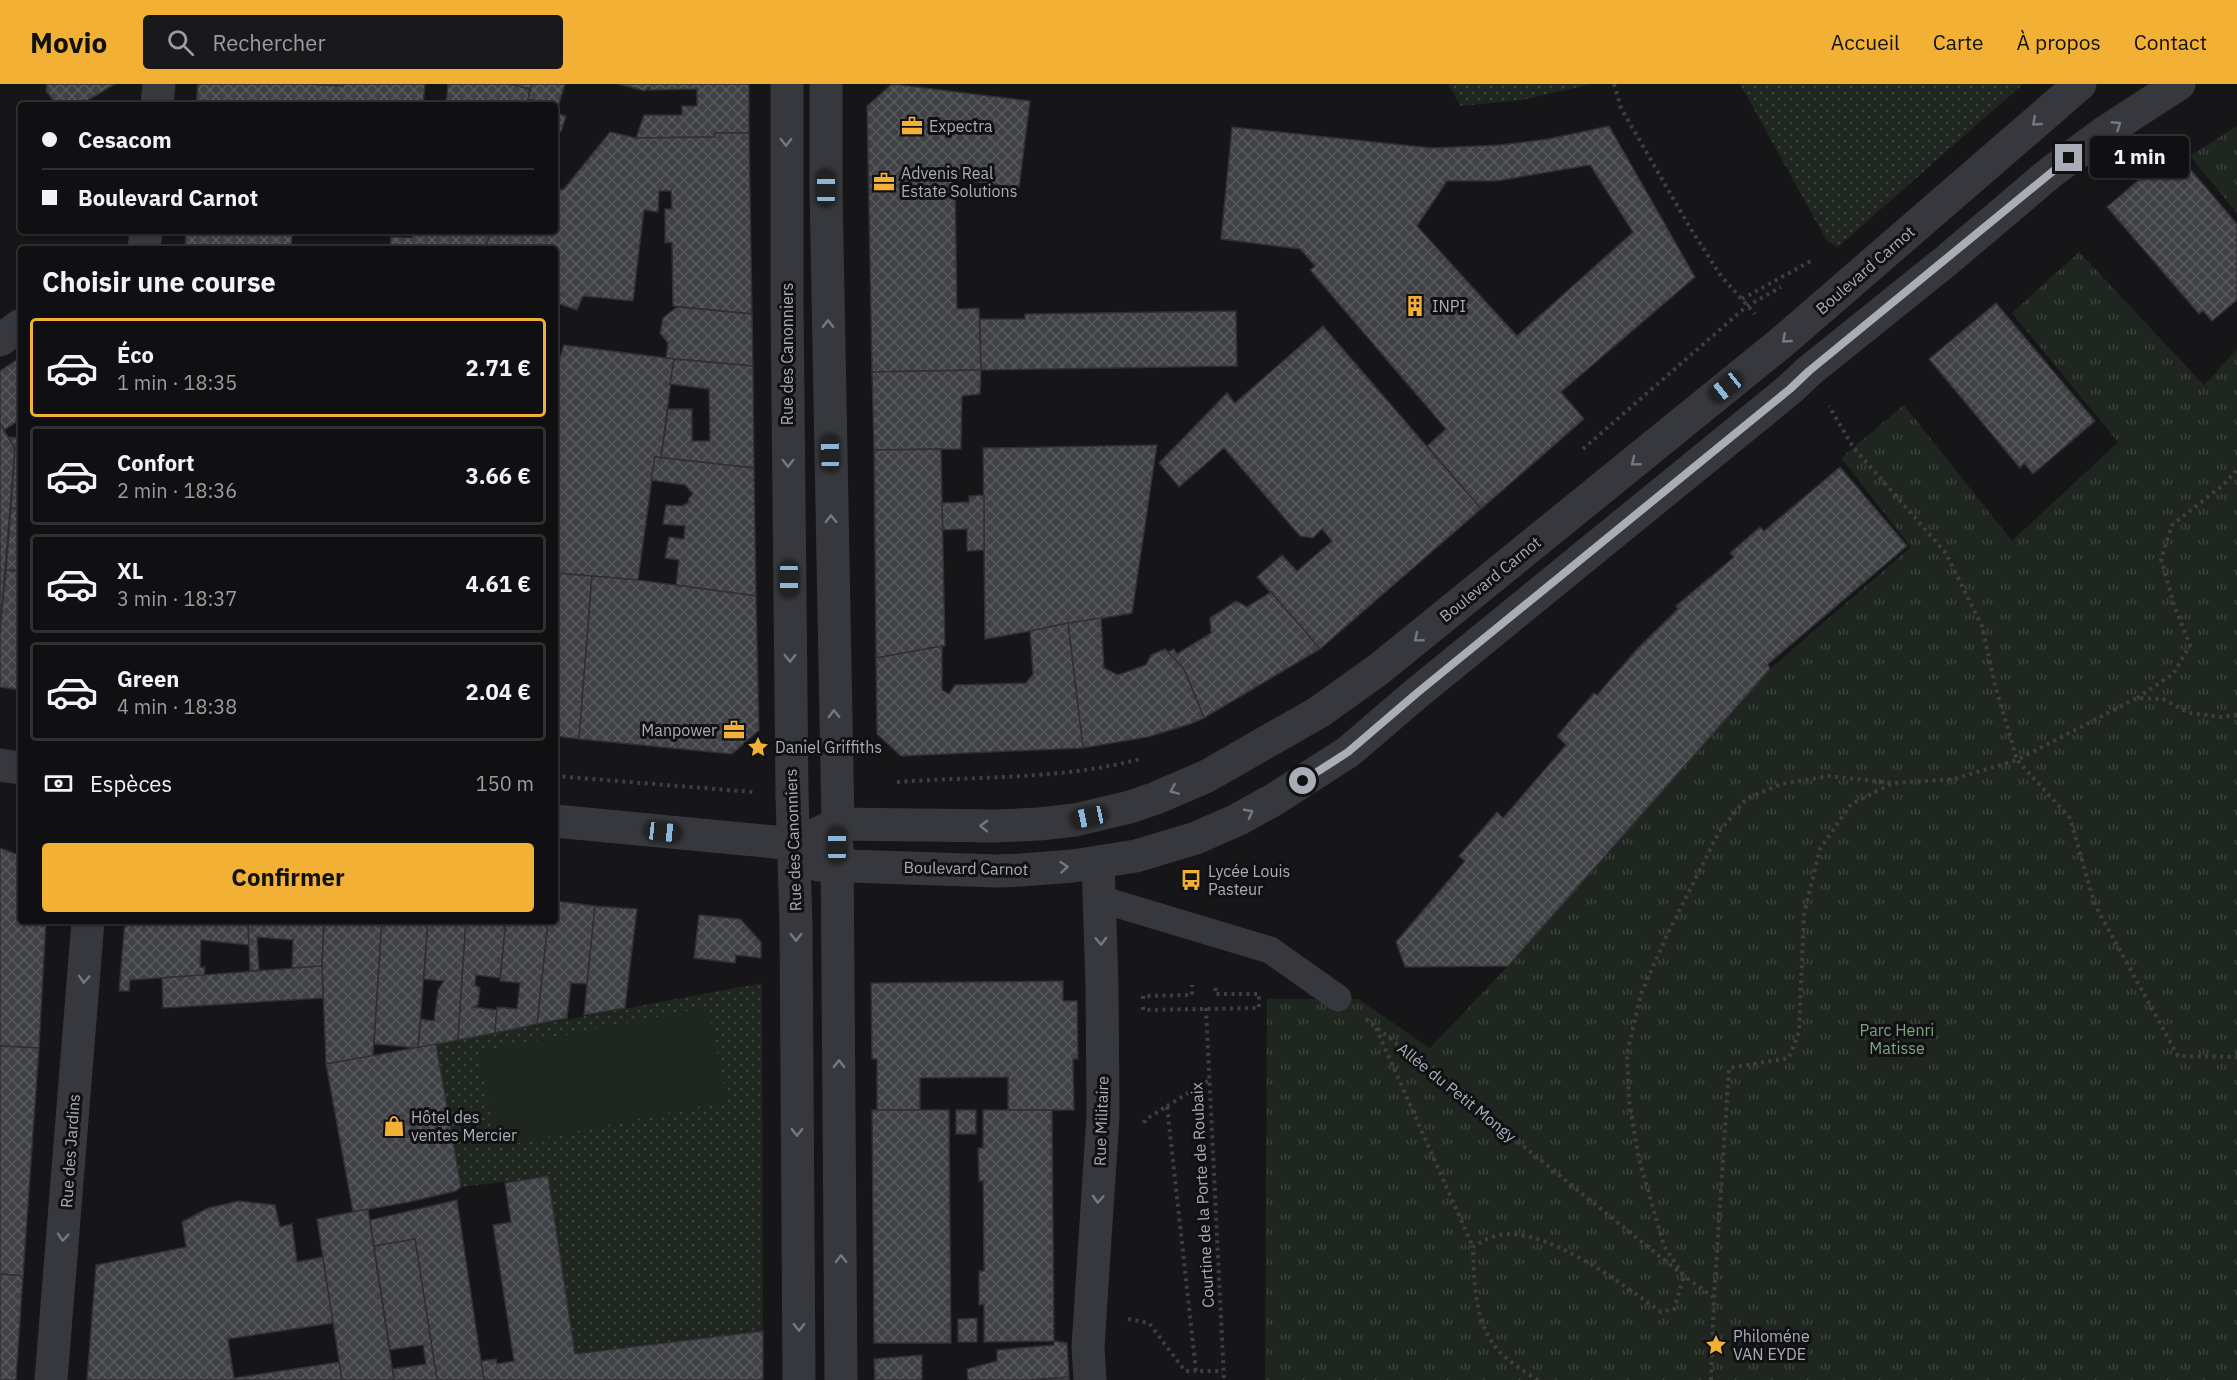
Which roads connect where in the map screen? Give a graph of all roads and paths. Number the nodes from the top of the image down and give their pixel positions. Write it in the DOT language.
graph roads {
  1 [pos="159,84"];
  2 [pos="787,84"];
  3 [pos="826,84"];
  4 [pos="1614,84"];
  5 [pos="2080,84"];
  6 [pos="2179,84"];
  7 [pos="158,102"];
  8 [pos="18,327"];
  9 [pos="0,340"];
  10 [pos="1809,371"];
  11 [pos="1578,453"];
  12 [pos="2237,470"];
  13 [pos="2137,698"];
  14 [pos="2237,715"];
  15 [pos="1144,758"];
  16 [pos="2017,760"];
  17 [pos="0,765"];
  18 [pos="18,768"];
  19 [pos="558,776"];
  20 [pos="1893,783"];
  21 [pos="792,795"];
  22 [pos="837,809"];
  23 [pos="558,821"];
  24 [pos="795,844"];
  25 [pos="1098,862"];
  26 [pos="837,867"];
  27 [pos="1100,899"];
  28 [pos="88,924"];
  29 [pos="1216,985"];
  30 [pos="1192,986"];
  31 [pos="1143,996"];
  32 [pos="1338,998"];
  33 [pos="1206,1008"];
  34 [pos="1143,1010"];
  35 [pos="1376,1026"];
  36 [pos="2237,1057"];
  37 [pos="1208,1080"];
  38 [pos="1167,1106"];
  39 [pos="1144,1132"];
  40 [pos="1473,1247"];
  41 [pos="1684,1276"];
  42 [pos="1714,1298"];
  43 [pos="1127,1330"];
  44 [pos="1196,1371"];
  45 [pos="1223,1371"];
  46 [pos="51,1380"];
  47 [pos="799,1380"];
  48 [pos="841,1380"];
  49 [pos="1089,1380"];
  50 [pos="1224,1380"];
  51 [pos="1538,1380"];
  52 [pos="1711,1380"];
  1 -- 7 [label="street"];
  2 -- 21 [label="street, Rue des Canonniers, one-way"];
  22 -- 3 [label="street, one-way"];
  4 -- 11 [label="path"];
  5 -- 22 [label="street, Boulevard Carnot, one-way"];
  10 -- 6 [label="street, Boulevard Carnot, one-way"];
  8 -- 9 [label="street"];
  10 -- 16 [label="path"];
  25 -- 10 [label="street, Boulevard Carnot, one-way"];
  12 -- 13 [label="path"];
  13 -- 14 [label="path"];
  13 -- 16 [label="path"];
  15 -- 22 [label="path"];
  16 -- 20 [label="path"];
  16 -- 36 [label="path"];
  17 -- 18 [label="street"];
  19 -- 21 [label="path"];
  20 -- 41 [label="path"];
  20 -- 42 [label="path"];
  21 -- 24 [label="street, Rue des Canonniers"];
  22 -- 24 [label="street, Boulevard Carnot"];
  22 -- 26 [label="street"];
  23 -- 24 [label="street"];
  24 -- 26 [label="street, Boulevard Carnot"];
  24 -- 47 [label="street, Rue des Canonniers, one-way"];
  26 -- 25 [label="street, Boulevard Carnot, one-way"];
  25 -- 27 [label="street, Rue Militaire"];
  48 -- 26 [label="street, one-way"];
  27 -- 32 [label="street"];
  27 -- 49 [label="street, Rue Militaire, one-way"];
  28 -- 46 [label="street, Rue des Jardins, one-way"];
  29 -- 33 [label="path"];
  30 -- 31 [label="path"];
  32 -- 35 [label="path, Allée du Petit Mongy"];
  33 -- 34 [label="path"];
  33 -- 37 [label="path, Courtine de la Porte de Roubaix"];
  35 -- 40 [label="path"];
  35 -- 41 [label="path, Allée du Petit Mongy"];
  37 -- 38 [label="path"];
  37 -- 45 [label="path, Courtine de la Porte de Roubaix"];
  38 -- 39 [label="path"];
  38 -- 44 [label="path"];
  40 -- 41 [label="path"];
  40 -- 51 [label="path"];
  41 -- 42 [label="path, Allée du Petit Mongy"];
  42 -- 52 [label="path"];
  43 -- 44 [label="path"];
  44 -- 45 [label="path"];
  45 -- 50 [label="path, Courtine de la Porte de Roubaix"];
}
